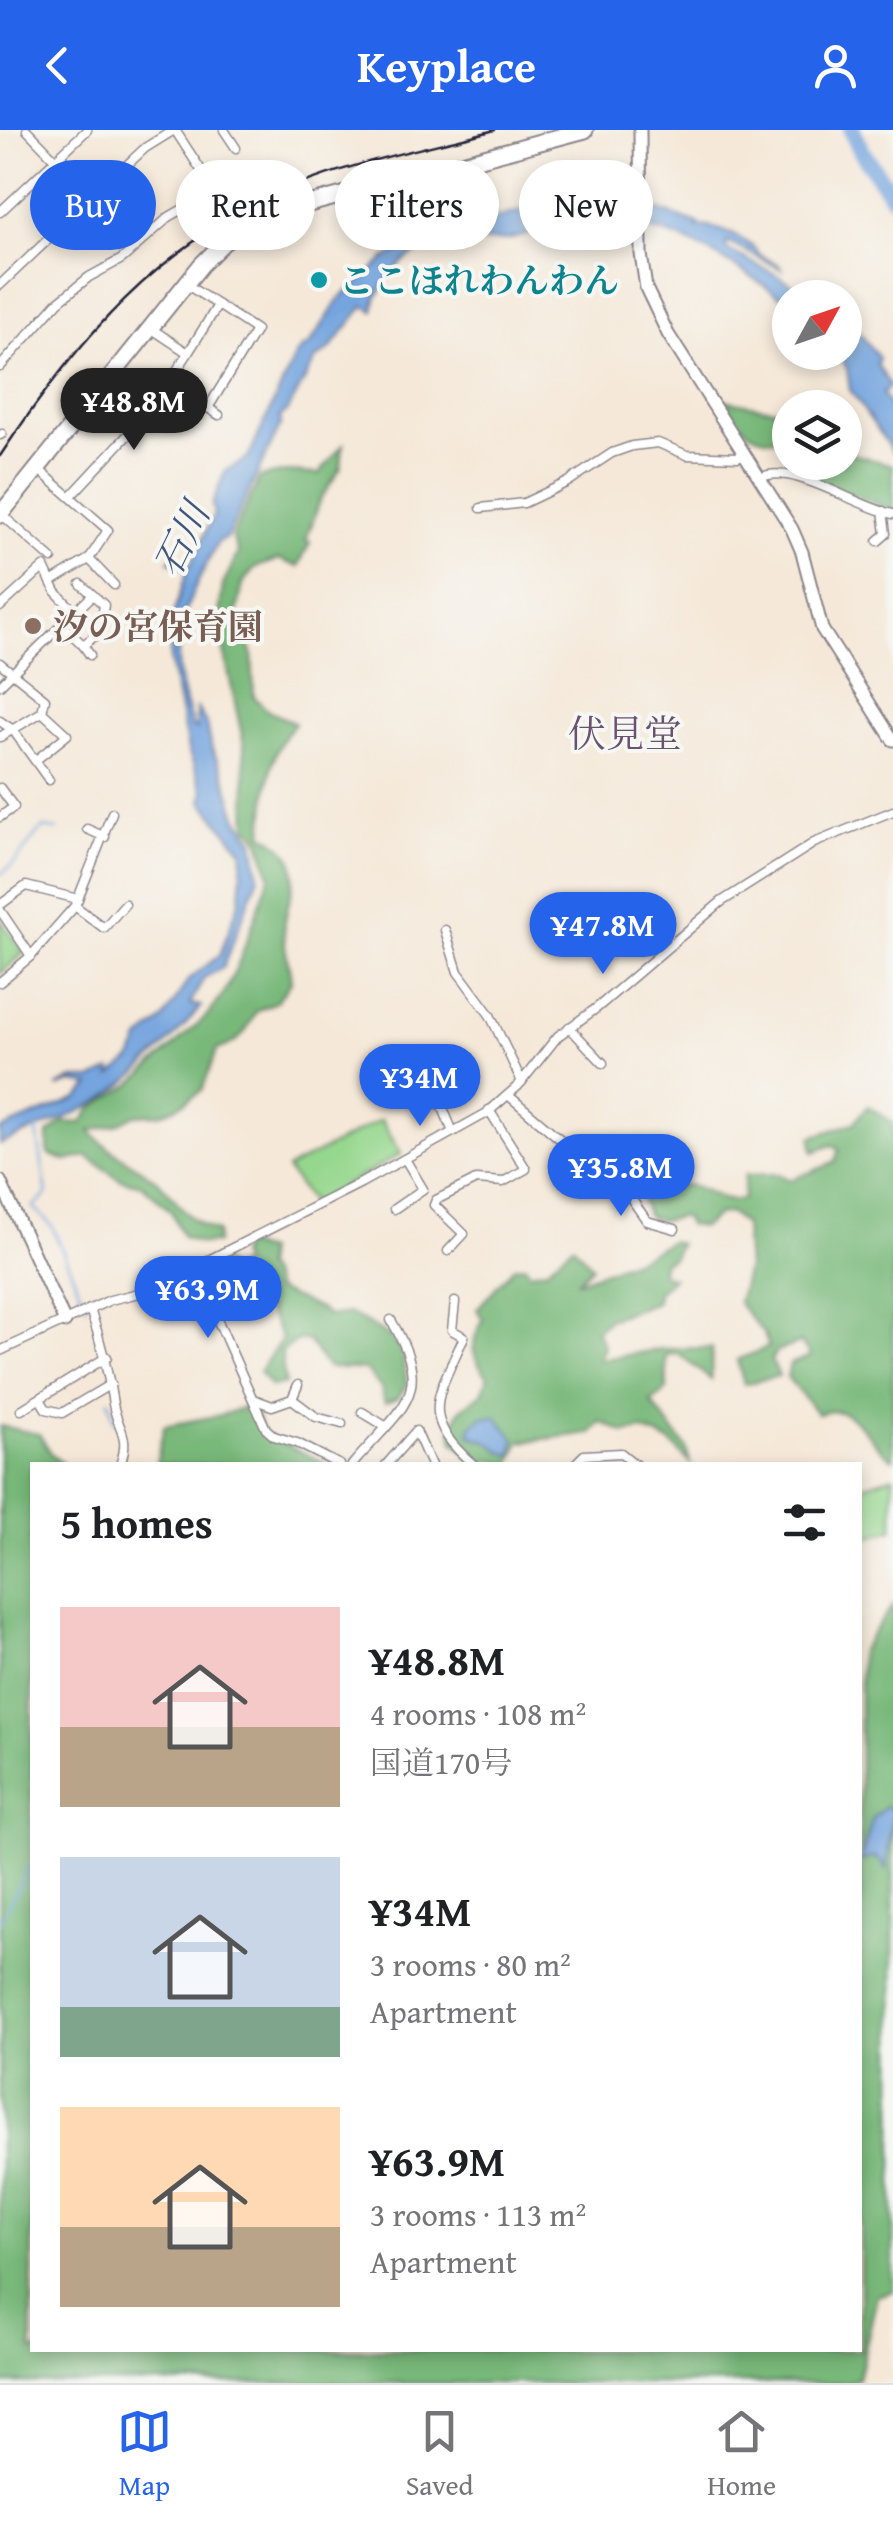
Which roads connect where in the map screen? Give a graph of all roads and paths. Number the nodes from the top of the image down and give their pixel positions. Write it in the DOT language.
graph roads {
  1 [pos="28,130"];
  2 [pos="87,130"];
  3 [pos="174,130"];
  4 [pos="224,130"];
  5 [pos="585,130"];
  6 [pos="640,130"];
  7 [pos="236,148"];
  8 [pos="56,160"];
  9 [pos="132,160"];
  10 [pos="194,160"];
  11 [pos="30,184"];
  12 [pos="0,212"];
  13 [pos="176,213"];
  14 [pos="38,250"];
  15 [pos="184,283"];
  16 [pos="0,285"];
  17 [pos="218,305"];
  18 [pos="149,326"];
  19 [pos="188,352"];
  20 [pos="0,366"];
  21 [pos="208,408"];
  22 [pos="219,414"];
  23 [pos="177,416"];
  24 [pos="166,428"];
  25 [pos="158,437"];
  26 [pos="744,452"];
  27 [pos="37,468"];
  28 [pos="760,478"];
  29 [pos="71,496"];
  30 [pos="481,508"];
  31 [pos="888,512"];
  32 [pos="1,515"];
  33 [pos="878,541"];
  34 [pos="52,560"];
  35 [pos="89,560"];
  36 [pos="51,582"];
  37 [pos="81,584"];
  38 [pos="114,585"];
  39 [pos="93,595"];
  40 [pos="0,607"];
  41 [pos="74,612"];
  42 [pos="62,625"];
  43 [pos="83,645"];
  44 [pos="90,655"];
  45 [pos="0,663"];
  46 [pos="12,676"];
  47 [pos="0,685"];
  48 [pos="42,712"];
  49 [pos="0,720"];
  50 [pos="13,730"];
  51 [pos="0,736"];
  52 [pos="893,740"];
  53 [pos="36,760"];
  54 [pos="49,780"];
  55 [pos="0,788"];
  56 [pos="893,811"];
  57 [pos="112,812"];
  58 [pos="0,817"];
  59 [pos="87,829"];
  60 [pos="104,837"];
  61 [pos="76,902"];
  62 [pos="125,904"];
  63 [pos="0,908"];
  64 [pos="446,930"];
  65 [pos="31,956"];
  66 [pos="0,982"];
  67 [pos="570,1027"];
  68 [pos="603,1063"];
  69 [pos="522,1082"];
  70 [pos="508,1095"];
  71 [pos="433,1096"];
  72 [pos="489,1110"];
  73 [pos="453,1132"];
  74 [pos="405,1159"];
  75 [pos="1,1184"];
  76 [pos="394,1209"];
  77 [pos="675,1228"];
  78 [pos="448,1250"];
  79 [pos="194,1266"];
  80 [pos="455,1302"];
  81 [pos="90,1310"];
  82 [pos="391,1320"];
  83 [pos="65,1322"];
  84 [pos="0,1352"];
  85 [pos="106,1357"];
  86 [pos="111,1384"];
  87 [pos="298,1385"];
  88 [pos="40,1399"];
  89 [pos="292,1399"];
  90 [pos="256,1400"];
  91 [pos="22,1410"];
  92 [pos="362,1412"];
  93 [pos="342,1424"];
  94 [pos="385,1426"];
  95 [pos="121,1462"];
  96 [pos="334,1462"];
  97 [pos="355,1462"];
  98 [pos="389,1462"];
  99 [pos="431,1462"];
  100 [pos="471,1462"];
  101 [pos="577,1462"];
  102 [pos="632,1462"];
  1 -- 8 [label="street"];
  2 -- 8 [label="street"];
  3 -- 9 [label="street"];
  3 -- 10 [label="street"];
  4 -- 7 [label="street"];
  5 -- 15 [label="highway"];
  6 -- 26 [label="street"];
  11 -- 12 [label="street"];
  13 -- 20 [label="street"];
  14 -- 16 [label="street"];
  15 -- 17 [label="street"];
  15 -- 18 [label="highway"];
  17 -- 19 [label="street"];
  17 -- 21 [label="street"];
  18 -- 19 [label="street"];
  18 -- 27 [label="highway"];
  19 -- 21 [label="street"];
  21 -- 22 [label="street"];
  23 -- 24 [label="street"];
  24 -- 25 [label="street"];
  24 -- 29 [label="street"];
  26 -- 28 [label="street"];
  26 -- 30 [label="street"];
  27 -- 29 [label="street"];
  27 -- 32 [label="highway"];
  28 -- 31 [label="street"];
  28 -- 52 [label="street"];
  29 -- 35 [label="street"];
  31 -- 33 [label="street"];
  32 -- 34 [label="street"];
  35 -- 36 [label="street"];
  35 -- 38 [label="street"];
  36 -- 40 [label="street"];
  36 -- 41 [label="street"];
  37 -- 39 [label="street"];
  39 -- 41 [label="street"];
  39 -- 43 [label="street"];
  41 -- 42 [label="street"];
  42 -- 43 [label="street"];
  42 -- 46 [label="street"];
  43 -- 44 [label="street"];
  45 -- 46 [label="street"];
  46 -- 47 [label="street"];
  46 -- 48 [label="street"];
  48 -- 50 [label="street"];
  48 -- 53 [label="street"];
  49 -- 50 [label="street"];
  50 -- 51 [label="street"];
  50 -- 53 [label="street"];
  53 -- 54 [label="street"];
  55 -- 58 [label="street"];
  56 -- 67 [label="street"];
  57 -- 60 [label="street"];
  59 -- 60 [label="street"];
  60 -- 61 [label="street"];
  61 -- 62 [label="street"];
  61 -- 63 [label="street"];
  61 -- 65 [label="street"];
  63 -- 65 [label="street"];
  64 -- 69 [label="street"];
  65 -- 66 [label="street"];
  67 -- 68 [label="street"];
  67 -- 69 [label="street"];
  69 -- 70 [label="street"];
  70 -- 72 [label="street"];
  70 -- 77 [label="street"];
  71 -- 73 [label="street"];
  72 -- 73 [label="street"];
  72 -- 78 [label="street"];
  73 -- 74 [label="street"];
  74 -- 76 [label="street"];
  74 -- 79 [label="street"];
  75 -- 83 [label="street"];
  79 -- 81 [label="street"];
  79 -- 90 [label="street"];
  80 -- 100 [label="street"];
  81 -- 83 [label="street"];
  81 -- 85 [label="street"];
  82 -- 94 [label="street"];
  83 -- 84 [label="street"];
  85 -- 86 [label="street"];
  85 -- 88 [label="street"];
  86 -- 88 [label="street"];
  86 -- 95 [label="street"];
  87 -- 89 [label="street"];
  88 -- 91 [label="street"];
  89 -- 90 [label="street"];
  89 -- 93 [label="street"];
  90 -- 96 [label="street"];
  92 -- 94 [label="street"];
  94 -- 97 [label="street"];
  98 -- 99 [label="street"];
  101 -- 102 [label="street"];
}
